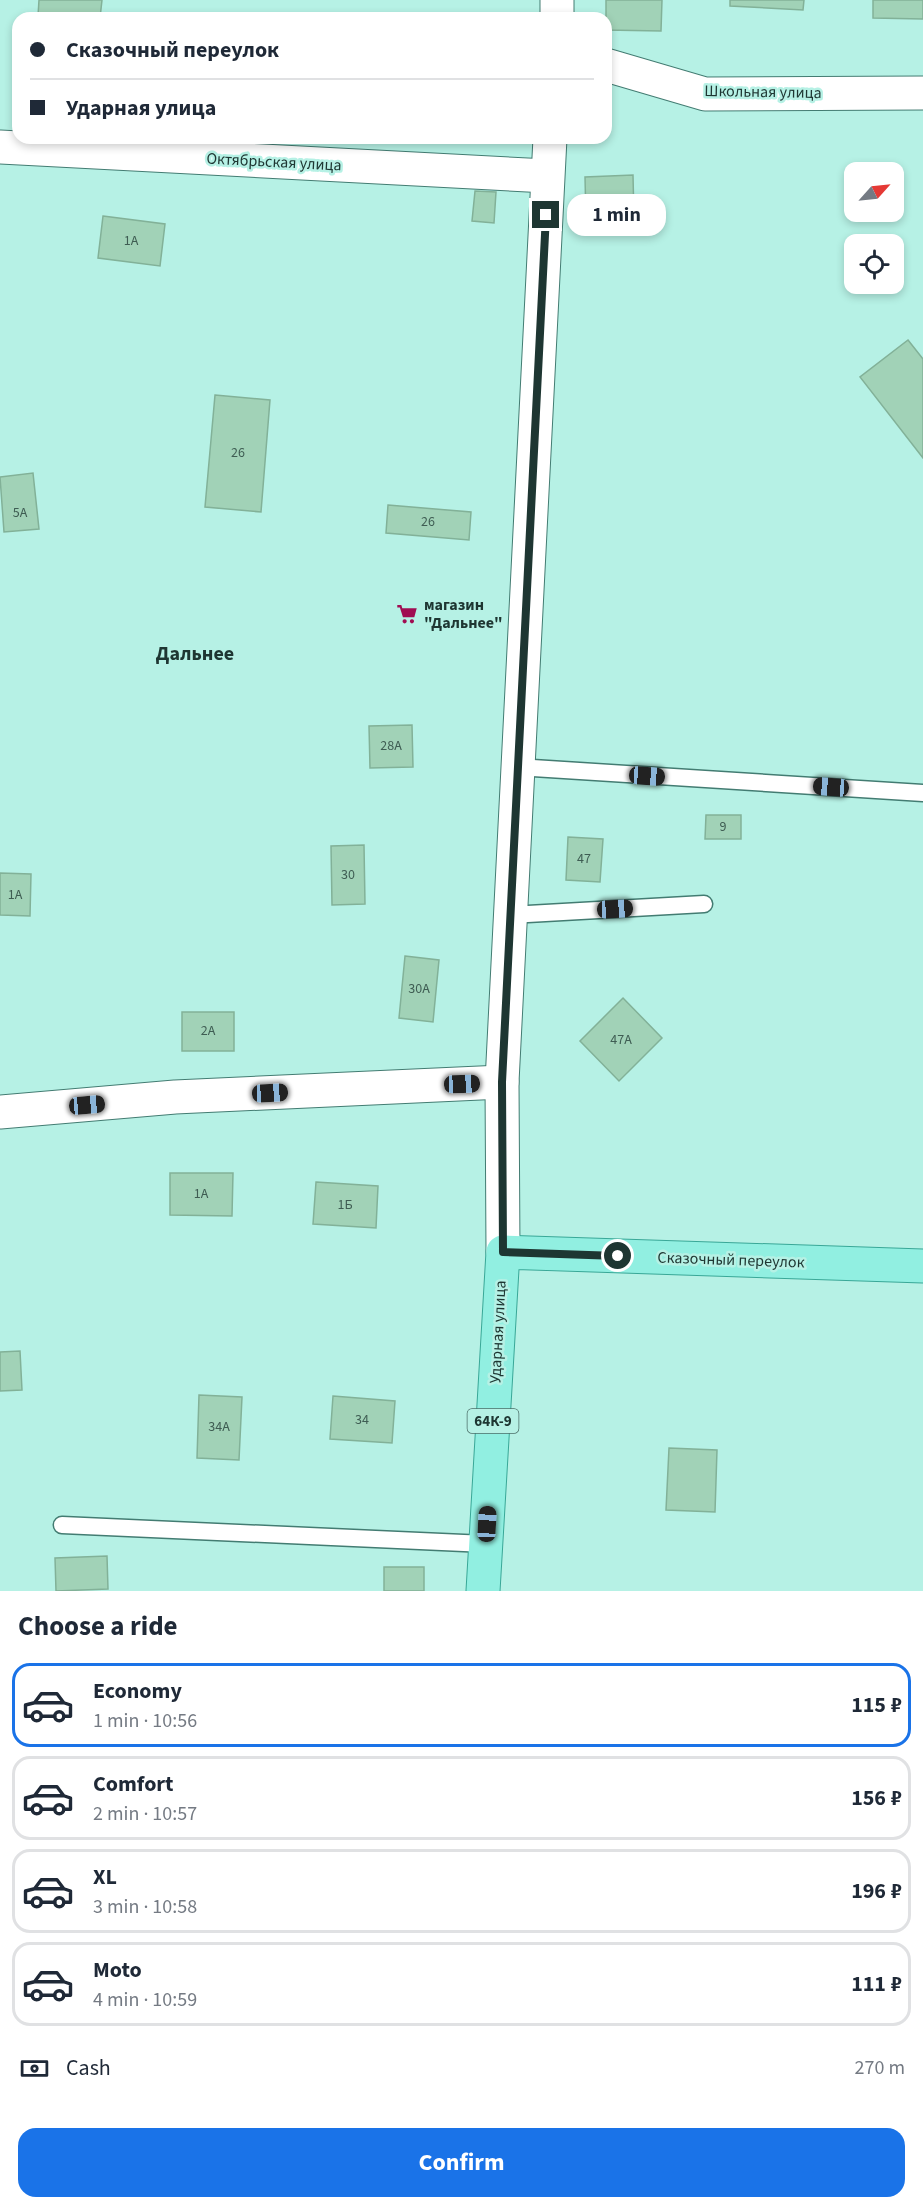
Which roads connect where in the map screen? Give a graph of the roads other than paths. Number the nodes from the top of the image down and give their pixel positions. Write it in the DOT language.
graph roads {
  1 [pos="612,67"];
  2 [pos="923,93"];
  3 [pos="550,144"];
  4 [pos="0,147"];
  5 [pos="547,176"];
  6 [pos="517,767"];
  7 [pos="923,793"];
  8 [pos="704,904"];
  9 [pos="510,915"];
  10 [pos="502,1082"];
  11 [pos="0,1112"];
  12 [pos="503,1252"];
  13 [pos="923,1266"];
  14 [pos="62,1525"];
  15 [pos="486,1544"];
  16 [pos="483,1591"];
  1 -- 2 [label="street, Школьная улица"];
  3 -- 5 [label="street, Ударная улица"];
  4 -- 5 [label="street, Октябрьская улица"];
  5 -- 6 [label="street, Ударная улица"];
  6 -- 7 [label="lane"];
  6 -- 9 [label="street, Ударная улица"];
  8 -- 9 [label="lane"];
  9 -- 10 [label="street, Ударная улица"];
  10 -- 11 [label="street"];
  10 -- 12 [label="street, Ударная улица"];
  12 -- 13 [label="main road, Сказочный переулок"];
  12 -- 15 [label="main road, Ударная улица / 64К-9"];
  14 -- 15 [label="lane"];
  15 -- 16 [label="main road, Ударная улица / 64К-9"];
}
